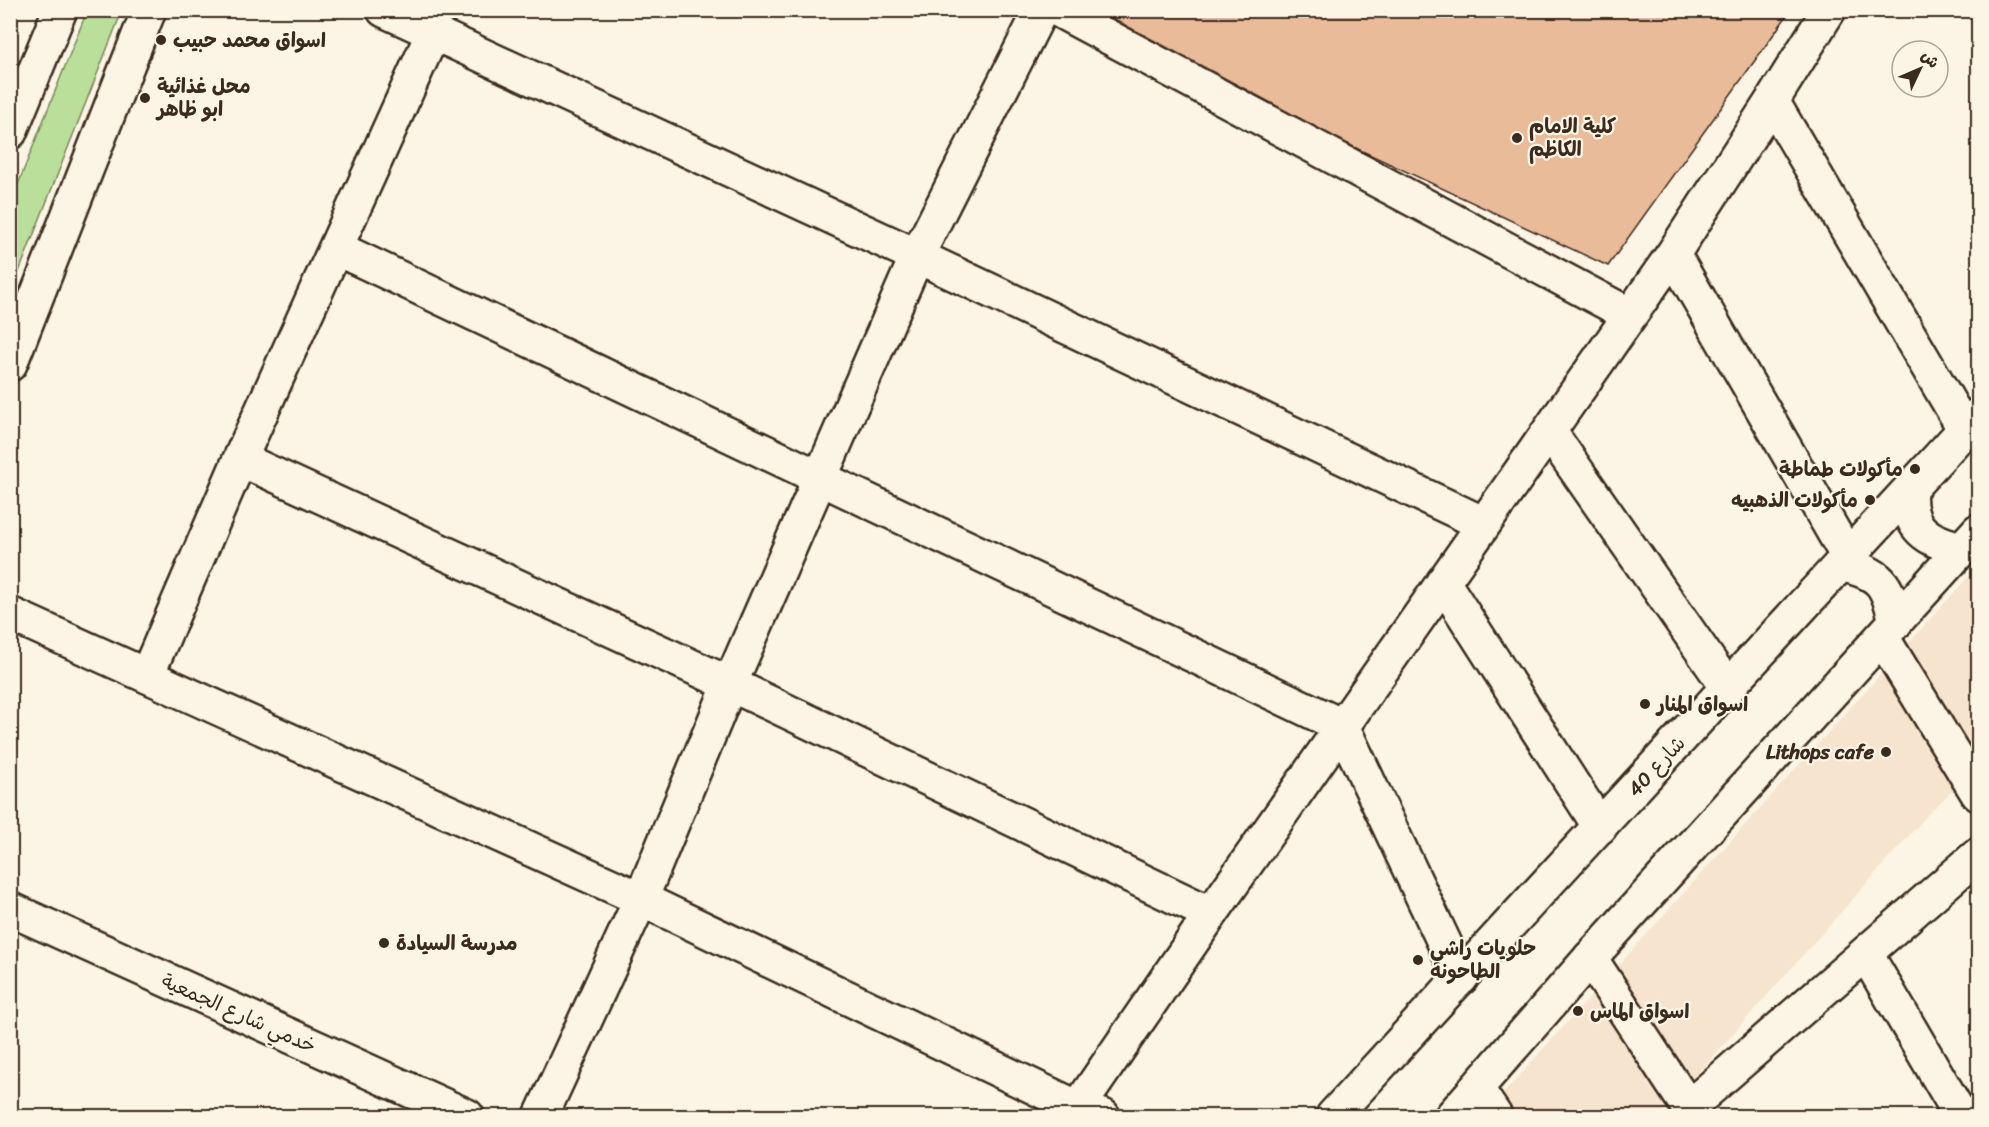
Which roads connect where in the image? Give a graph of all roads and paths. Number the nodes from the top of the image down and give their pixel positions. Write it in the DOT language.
graph roads {
  1 [pos="60,10"];
  2 [pos="149,10"];
  3 [pos="384,10"];
  4 [pos="1041,10"];
  5 [pos="1058,10"];
  6 [pos="1829,10"];
  7 [pos="434,33"];
  8 [pos="18,92"];
  9 [pos="1772,101"];
  10 [pos="10,132"];
  11 [pos="336,248"];
  12 [pos="1673,254"];
  13 [pos="917,256"];
  14 [pos="1630,315"];
  15 [pos="10,364"];
  16 [pos="1972,422"];
  17 [pos="1549,431"];
  18 [pos="240,459"];
  19 [pos="821,477"];
  20 [pos="1911,489"];
  21 [pos="1484,524"];
  22 [pos="1970,540"];
  23 [pos="1845,561"];
  24 [pos="1443,582"];
  25 [pos="10,614"];
  26 [pos="1889,629"];
  27 [pos="147,675"];
  28 [pos="730,684"];
  29 [pos="1728,688"];
  30 [pos="1342,726"];
  31 [pos="1978,794"];
  32 [pos="1600,827"];
  33 [pos="1978,855"];
  34 [pos="641,899"];
  35 [pos="10,909"];
  36 [pos="1211,914"];
  37 [pos="1866,954"];
  38 [pos="1590,958"];
  39 [pos="1461,978"];
  40 [pos="1477,1089"];
  41 [pos="1090,1112"];
  42 [pos="1691,1112"];
  43 [pos="467,1116"];
  44 [pos="542,1116"];
  45 [pos="1333,1116"];
  46 [pos="1452,1116"];
  47 [pos="1496,1116"];
  48 [pos="1961,1116"];
  1 -- 8 [label="street"];
  2 -- 15 [label="street"];
  3 -- 7 [label="street"];
  4 -- 13 [label="street"];
  5 -- 14 [label="street"];
  6 -- 9 [label="street"];
  7 -- 11 [label="street"];
  7 -- 13 [label="street"];
  8 -- 10 [label="street"];
  9 -- 12 [label="street"];
  9 -- 16 [label="street"];
  11 -- 18 [label="street"];
  11 -- 19 [label="street"];
  12 -- 14 [label="street"];
  12 -- 23 [label="street"];
  13 -- 19 [label="street"];
  13 -- 21 [label="street"];
  14 -- 17 [label="street"];
  16 -- 20 [label="street, شارع 40"];
  17 -- 21 [label="street"];
  17 -- 29 [label="street"];
  18 -- 27 [label="street"];
  18 -- 28 [label="street"];
  19 -- 28 [label="street"];
  19 -- 30 [label="street"];
  20 -- 22 [label="street"];
  20 -- 23 [label="street, شارع 40"];
  21 -- 24 [label="street"];
  22 -- 26 [label="street"];
  23 -- 26 [label="street"];
  23 -- 29 [label="street, شارع 40"];
  24 -- 30 [label="street"];
  24 -- 32 [label="street"];
  25 -- 27 [label="street"];
  26 -- 31 [label="street"];
  26 -- 38 [label="street"];
  27 -- 34 [label="street"];
  28 -- 34 [label="street"];
  28 -- 36 [label="street"];
  29 -- 32 [label="street, شارع 40"];
  30 -- 36 [label="street"];
  30 -- 39 [label="street"];
  32 -- 39 [label="street, شارع 40"];
  33 -- 37 [label="street"];
  34 -- 41 [label="street"];
  34 -- 44 [label="street"];
  35 -- 43 [label="street, خدمي شارع الجمعية"];
  36 -- 41 [label="street"];
  37 -- 42 [label="street"];
  37 -- 48 [label="street"];
  38 -- 40 [label="street"];
  38 -- 42 [label="street"];
  39 -- 45 [label="street, شارع 40"];
  40 -- 46 [label="street"];
  40 -- 47 [label="street"];
}
